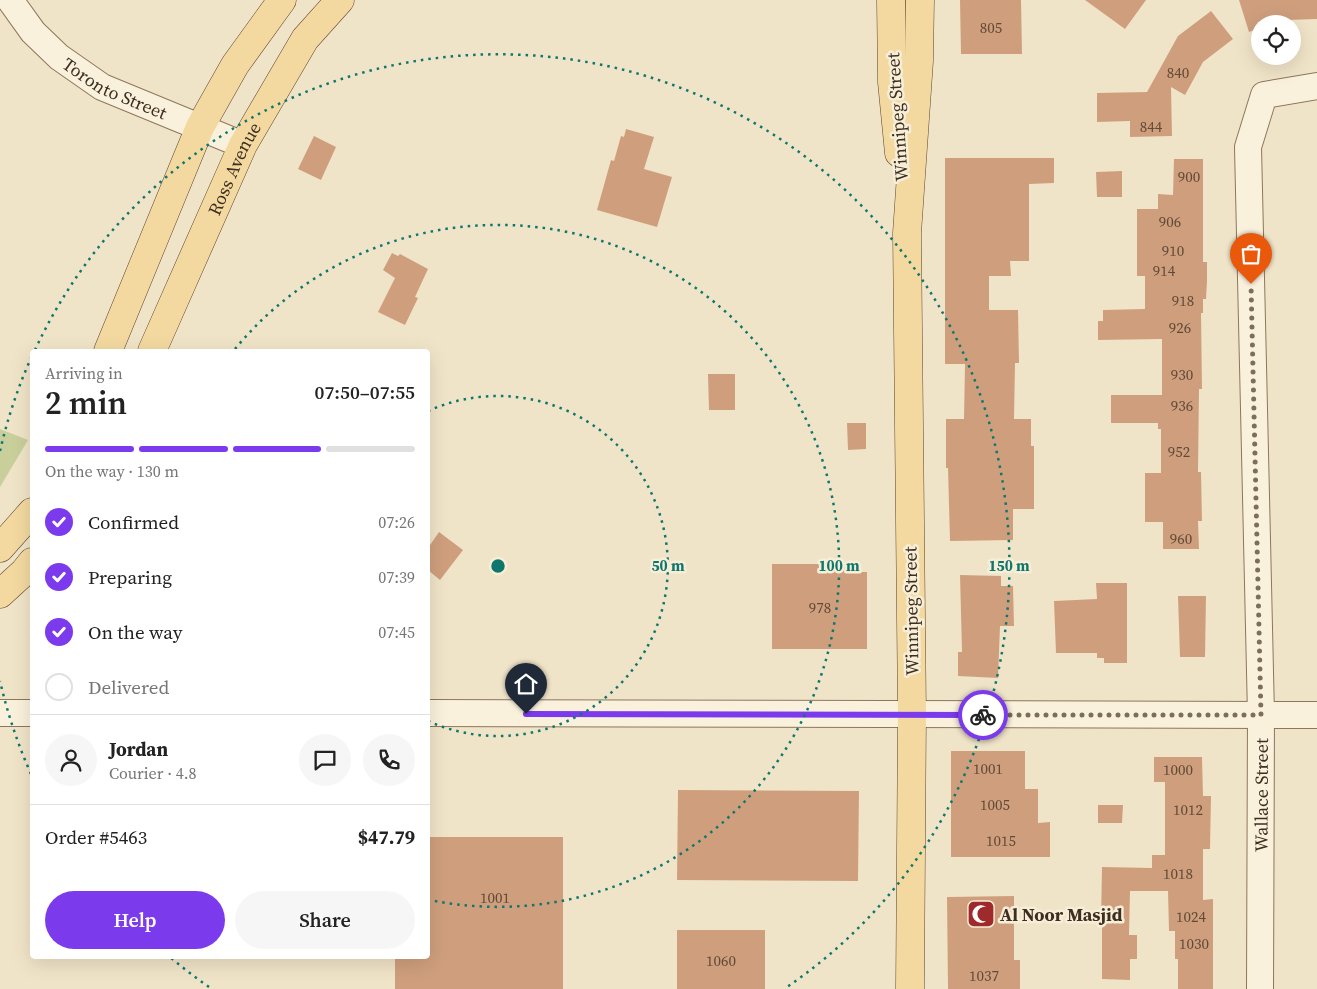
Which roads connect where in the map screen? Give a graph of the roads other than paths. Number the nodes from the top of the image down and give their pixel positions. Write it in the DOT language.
graph roads {
  1 [pos="10,0"];
  2 [pos="282,0"];
  3 [pos="340,0"];
  4 [pos="891,0"];
  5 [pos="920,0"];
  6 [pos="1317,86"];
  7 [pos="200,127"];
  8 [pos="243,145"];
  9 [pos="907,233"];
  10 [pos="109,349"];
  11 [pos="153,349"];
  12 [pos="30,514"];
  13 [pos="0,548"];
  14 [pos="30,564"];
  15 [pos="0,594"];
  16 [pos="0,713"];
  17 [pos="30,713"];
  18 [pos="430,714"];
  19 [pos="912,714"];
  20 [pos="1261,715"];
  21 [pos="1317,715"];
  22 [pos="910,989"];
  23 [pos="1260,989"];
  1 -- 7 [label="street, Toronto Street"];
  2 -- 7 [label="main road"];
  3 -- 8 [label="main road, Ross Avenue"];
  4 -- 9 [label="main road, Winnipeg Street"];
  5 -- 9 [label="main road, Winnipeg Street"];
  6 -- 20 [label="street, Wallace Street"];
  7 -- 8 [label="street, Toronto Street"];
  7 -- 10 [label="main road"];
  8 -- 11 [label="main road, Ross Avenue"];
  9 -- 19 [label="main road, Winnipeg Street"];
  12 -- 13 [label="main road"];
  14 -- 15 [label="main road"];
  16 -- 17 [label="street"];
  18 -- 19 [label="street"];
  19 -- 20 [label="street"];
  19 -- 22 [label="main road, Winnipeg Street"];
  20 -- 21 [label="street"];
  20 -- 23 [label="street, Wallace Street"];
}
